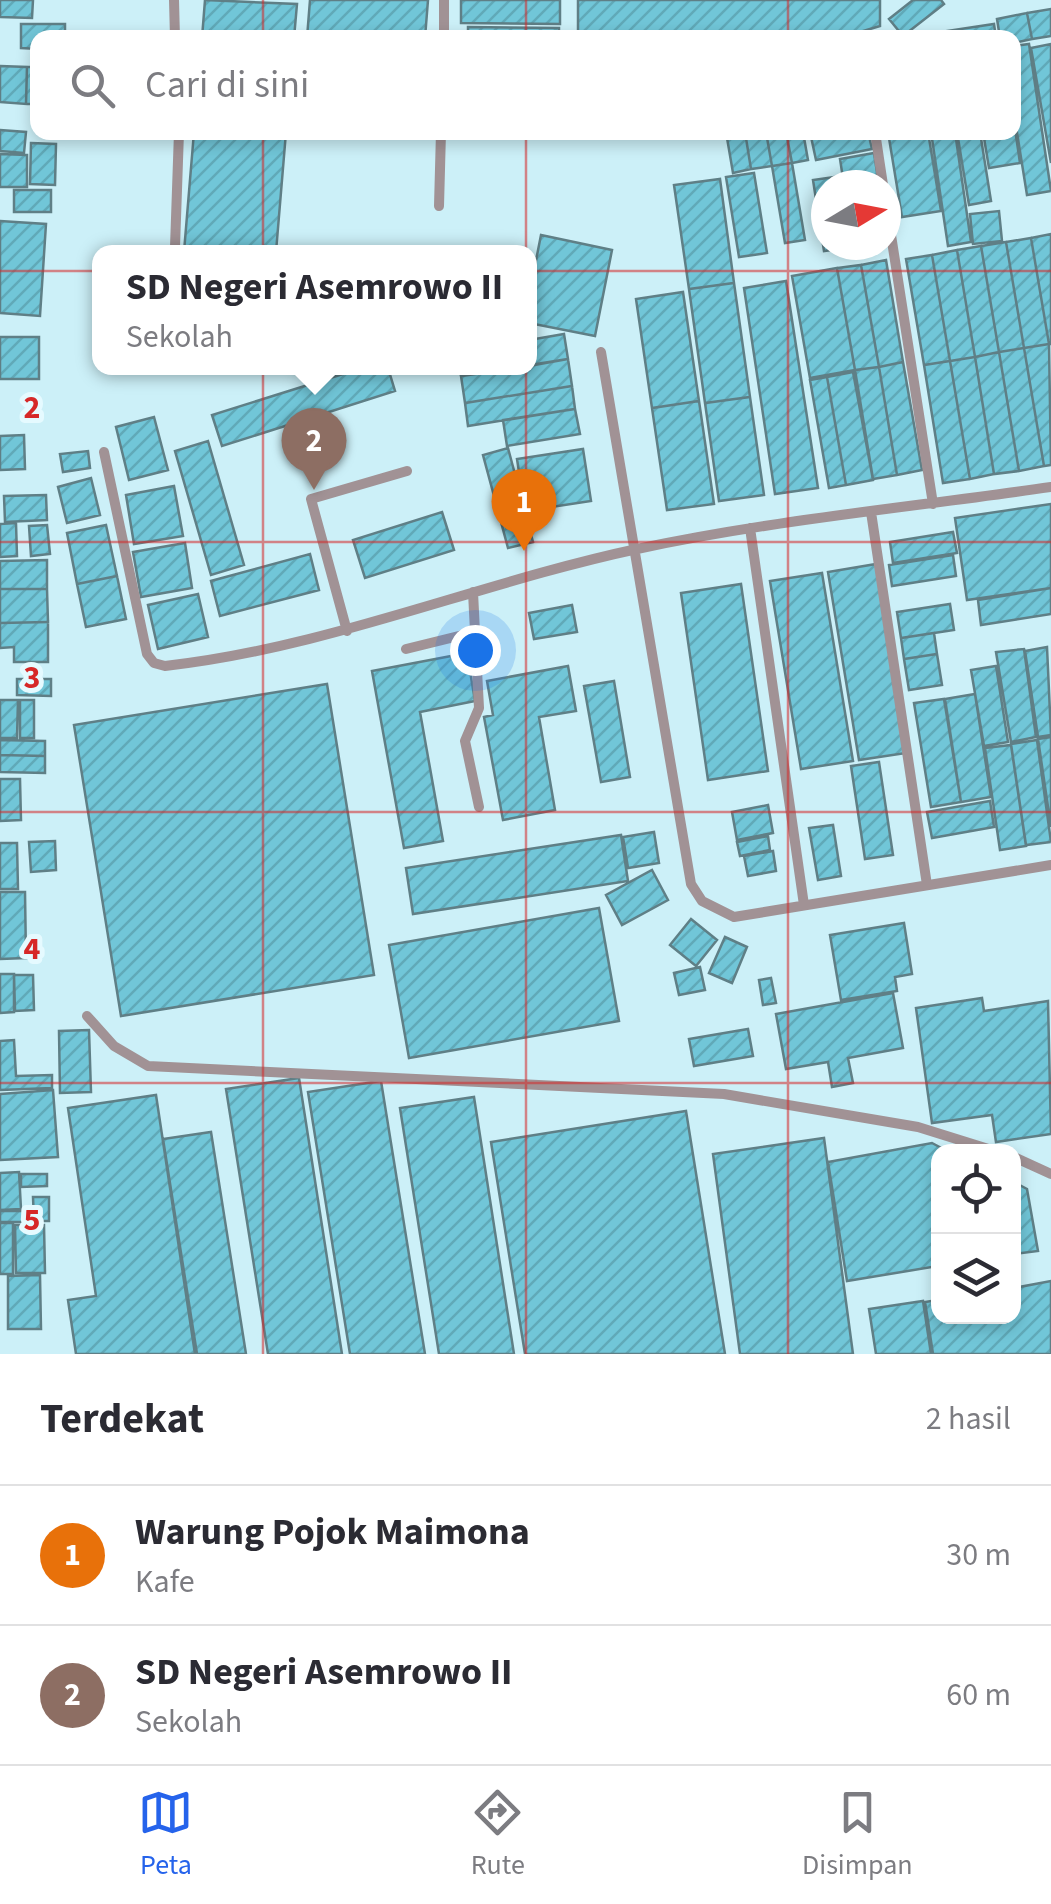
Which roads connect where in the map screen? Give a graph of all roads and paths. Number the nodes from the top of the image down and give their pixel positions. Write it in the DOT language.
graph roads {
  1 [pos="174,0"];
  2 [pos="444,0"];
  3 [pos="175,30"];
  4 [pos="444,30"];
  5 [pos="179,140"];
  6 [pos="441,140"];
  7 [pos="876,140"];
  8 [pos="881,170"];
  9 [pos="439,206"];
  10 [pos="174,245"];
  11 [pos="895,260"];
  12 [pos="601,352"];
  13 [pos="104,452"];
  14 [pos="407,470"];
  15 [pos="1051,486"];
  16 [pos="933,504"];
  17 [pos="871,512"];
  18 [pos="750,528"];
  19 [pos="637,549"];
  20 [pos="473,592"];
  21 [pos="346,631"];
  22 [pos="475,632"];
  23 [pos="406,649"];
  24 [pos="479,806"];
  25 [pos="1051,865"];
  26 [pos="926,886"];
  27 [pos="804,905"];
  28 [pos="86,1016"];
  29 [pos="972,1144"];
  30 [pos="1021,1160"];
  31 [pos="1051,1174"];
  1 -- 3 [label="lane"];
  2 -- 4 [label="lane"];
  5 -- 10 [label="lane"];
  6 -- 9 [label="lane"];
  7 -- 8 [label="lane"];
  11 -- 16 [label="lane"];
  12 -- 19 [label="lane"];
  13 -- 21 [label="lane"];
  14 -- 21 [label="lane"];
  15 -- 16 [label="lane"];
  16 -- 17 [label="lane"];
  17 -- 18 [label="lane"];
  17 -- 26 [label="lane"];
  18 -- 19 [label="lane"];
  18 -- 27 [label="lane"];
  19 -- 20 [label="lane"];
  19 -- 27 [label="lane"];
  20 -- 21 [label="lane"];
  20 -- 22 [label="lane"];
  22 -- 23 [label="lane"];
  22 -- 24 [label="lane"];
  25 -- 26 [label="lane"];
  26 -- 27 [label="lane"];
  28 -- 29 [label="lane"];
  30 -- 31 [label="lane"];
}
